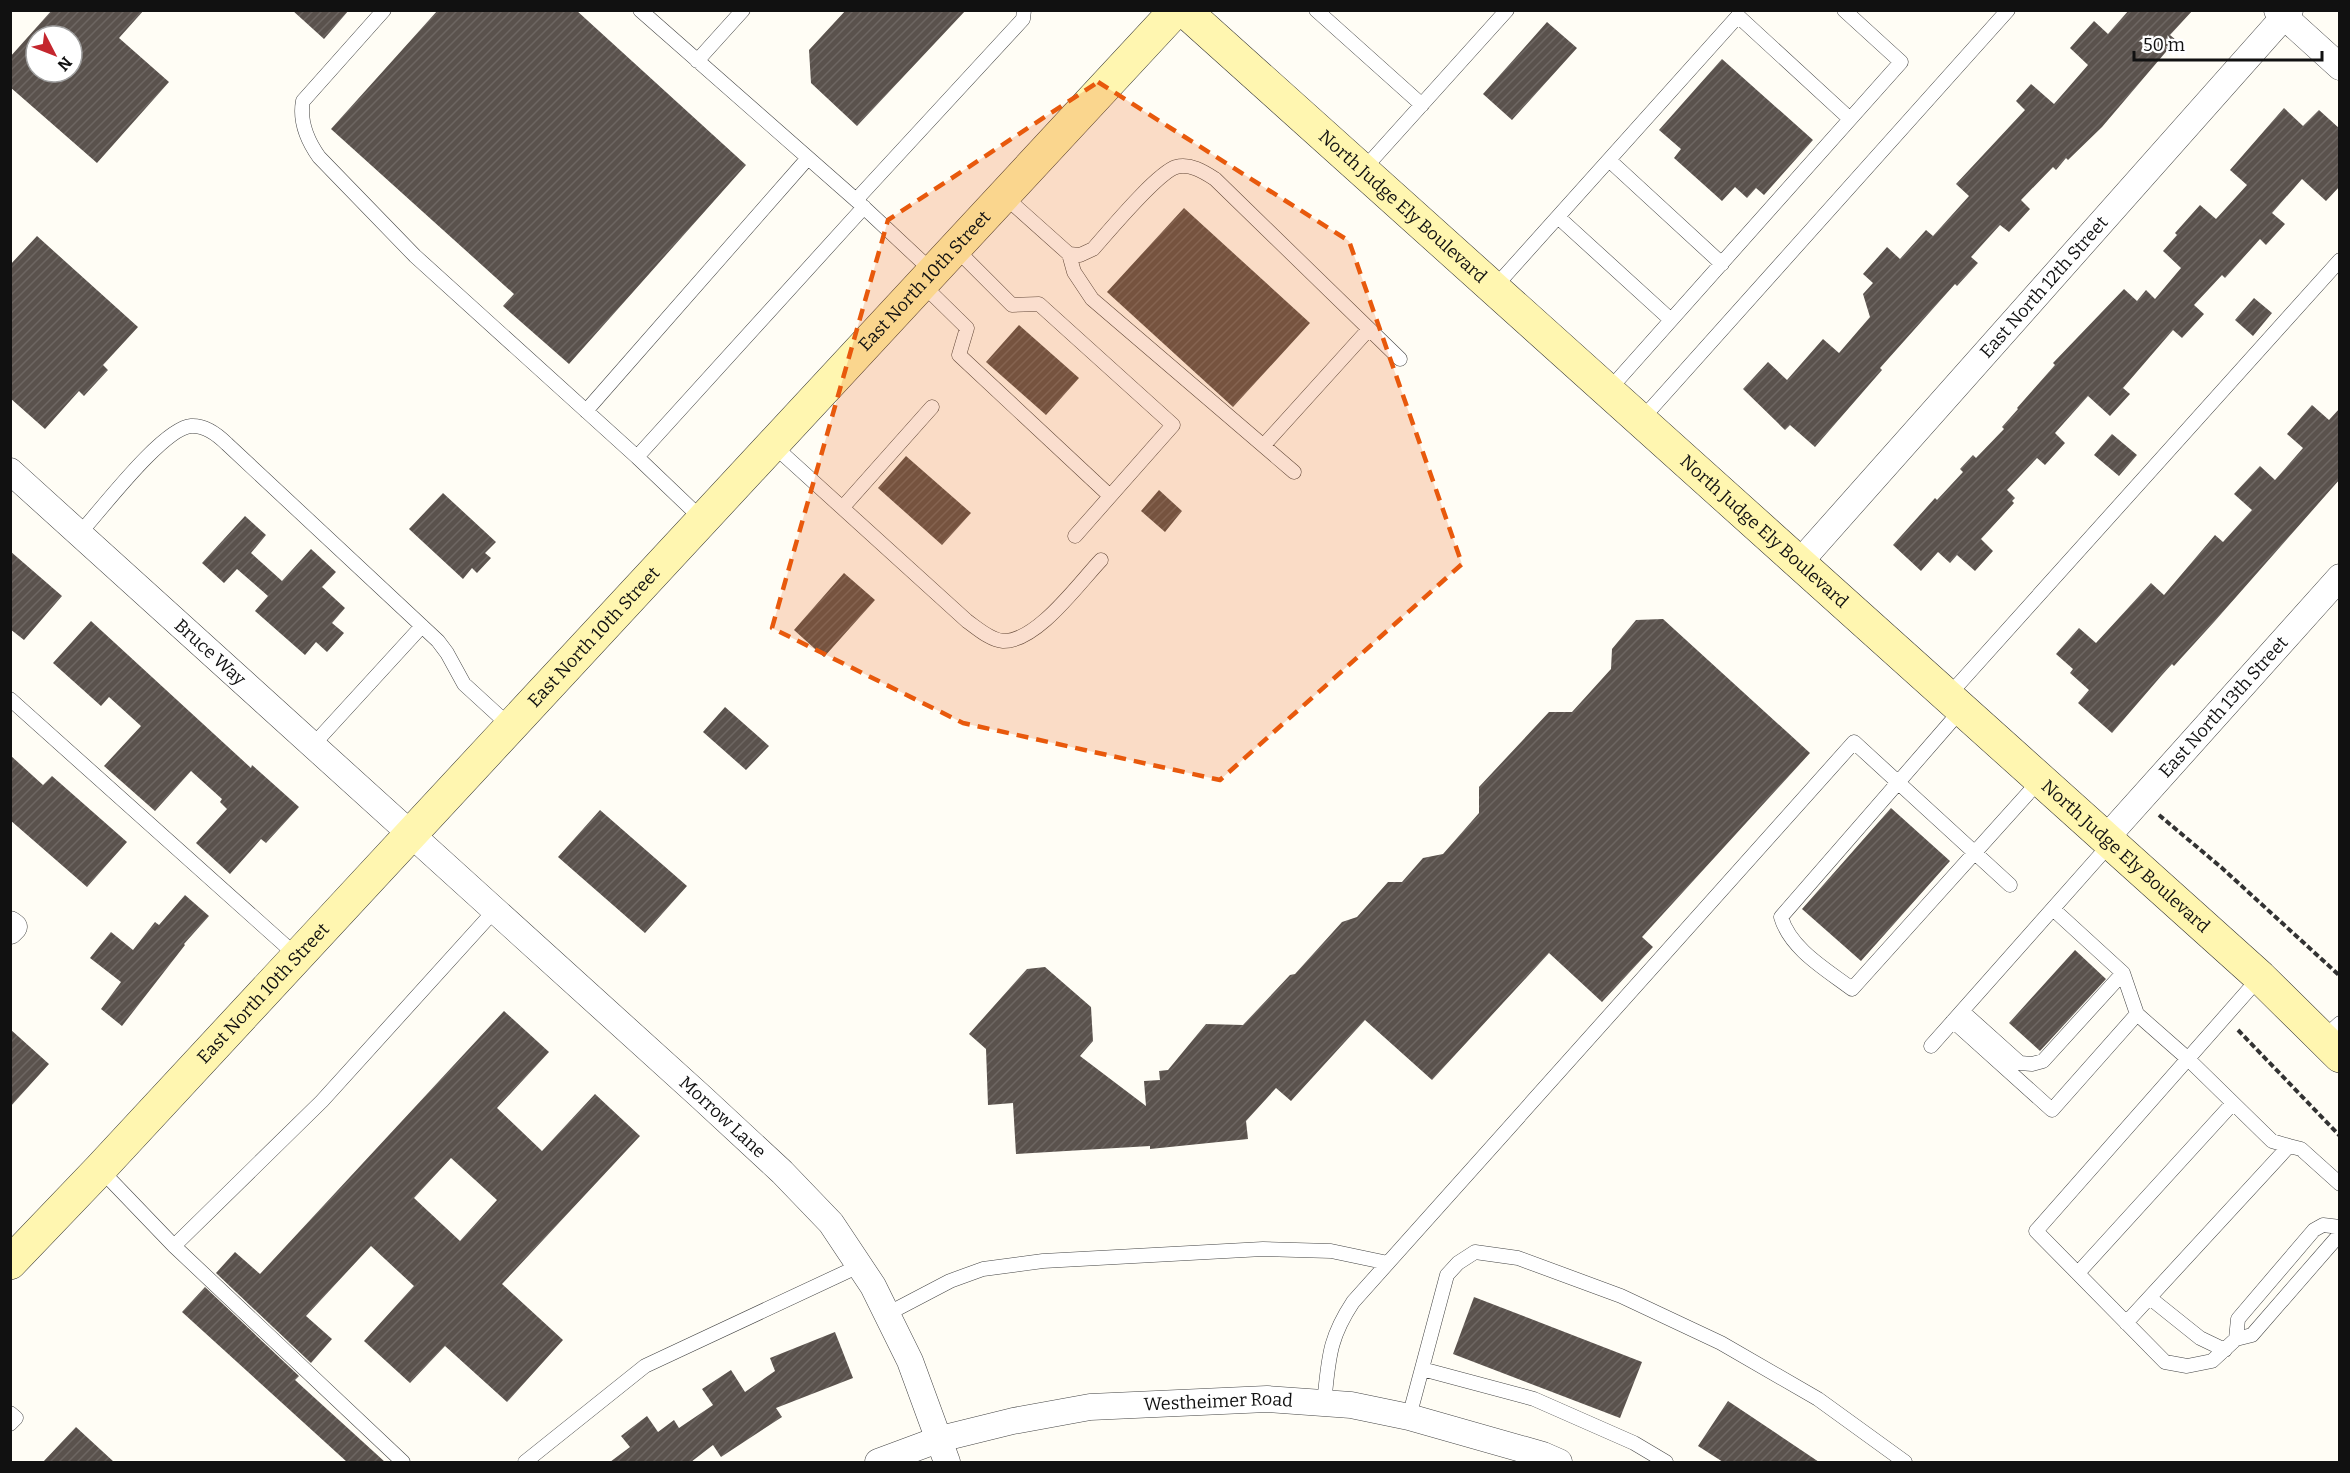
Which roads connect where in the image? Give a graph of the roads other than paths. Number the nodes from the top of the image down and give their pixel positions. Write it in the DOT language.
graph roads {
  1 [pos="384,10"];
  2 [pos="743,10"];
  3 [pos="1024,10"];
  4 [pos="1176,10"];
  5 [pos="1184,10"];
  6 [pos="1316,10"];
  7 [pos="1508,10"];
  8 [pos="1844,10"];
  9 [pos="2008,10"];
  10 [pos="646,12"];
  11 [pos="2284,13"];
  12 [pos="697,61"];
  13 [pos="2340,67"];
  14 [pos="1422,105"];
  15 [pos="1850,119"];
  16 [pos="808,158"];
  17 [pos="1609,160"];
  18 [pos="1362,171"];
  19 [pos="1004,196"];
  20 [pos="860,203"];
  21 [pos="1558,217"];
  22 [pos="955,248"];
  23 [pos="1069,254"];
  24 [pos="2340,260"];
  25 [pos="1722,264"];
  26 [pos="927,278"];
  27 [pos="1493,289"];
  28 [pos="1671,320"];
  29 [pos="1369,328"];
  30 [pos="1400,358"];
  31 [pos="1607,392"];
  32 [pos="932,407"];
  33 [pos="586,411"];
  34 [pos="1640,421"];
  35 [pos="1264,444"];
  36 [pos="773,445"];
  37 [pos="638,457"];
  38 [pos="10,471"];
  39 [pos="1294,472"];
  40 [pos="1110,496"];
  41 [pos="843,507"];
  42 [pos="703,520"];
  43 [pos="80,533"];
  44 [pos="1075,536"];
  45 [pos="1101,560"];
  46 [pos="1798,563"];
  47 [pos="2340,577"];
  48 [pos="422,626"];
  49 [pos="10,699"];
  50 [pos="1955,703"];
  51 [pos="511,727"];
  52 [pos="313,745"];
  53 [pos="2041,780"];
  54 [pos="1898,783"];
  55 [pos="411,834"];
  56 [pos="2109,840"];
  57 [pos="1976,853"];
  58 [pos="2010,885"];
  59 [pos="2053,909"];
  60 [pos="495,910"];
  61 [pos="10,924"];
  62 [pos="10,931"];
  63 [pos="297,956"];
  64 [pos="2123,973"];
  65 [pos="2260,977"];
  66 [pos="2137,1014"];
  67 [pos="1957,1016"];
  68 [pos="2334,1039"];
  69 [pos="1931,1046"];
  70 [pos="2187,1058"];
  71 [pos="2233,1103"];
  72 [pos="2289,1146"];
  73 [pos="100,1169"];
  74 [pos="2340,1184"];
  75 [pos="2340,1227"];
  76 [pos="2340,1234"];
  77 [pos="174,1246"];
  78 [pos="10,1263"];
  79 [pos="1388,1263"];
  80 [pos="859,1266"];
  81 [pos="2078,1273"];
  82 [pos="2150,1298"];
  83 [pos="887,1314"];
  84 [pos="2126,1323"];
  85 [pos="2236,1339"];
  86 [pos="2225,1350"];
  87 [pos="1422,1369"];
  88 [pos="1324,1403"];
  89 [pos="10,1413"];
  90 [pos="1408,1417"];
  91 [pos="10,1424"];
  92 [pos="944,1451"];
  93 [pos="403,1462"];
  94 [pos="525,1462"];
  95 [pos="878,1462"];
  96 [pos="1559,1462"];
  97 [pos="1666,1462"];
  98 [pos="1905,1462"];
  1 -- 33 [label="lane"];
  2 -- 12 [label="lane"];
  3 -- 20 [label="lane"];
  4 -- 19 [label="main road, East North 10th Street"];
  5 -- 18 [label="main road, North Judge Ely Boulevard"];
  6 -- 14 [label="lane"];
  7 -- 14 [label="lane"];
  8 -- 15 [label="lane"];
  9 -- 34 [label="lane"];
  10 -- 12 [label="lane"];
  11 -- 13 [label="street"];
  11 -- 46 [label="street, East North 12th Street"];
  12 -- 16 [label="lane"];
  14 -- 18 [label="lane"];
  15 -- 17 [label="lane"];
  15 -- 25 [label="lane"];
  16 -- 20 [label="lane"];
  16 -- 33 [label="lane"];
  17 -- 21 [label="lane"];
  17 -- 25 [label="lane"];
  18 -- 27 [label="main road, North Judge Ely Boulevard"];
  19 -- 22 [label="main road, East North 10th Street"];
  19 -- 23 [label="lane"];
  20 -- 26 [label="lane"];
  20 -- 37 [label="lane"];
  21 -- 27 [label="lane"];
  21 -- 28 [label="lane"];
  22 -- 26 [label="main road, East North 10th Street"];
  22 -- 40 [label="lane"];
  23 -- 29 [label="lane"];
  23 -- 35 [label="lane"];
  24 -- 50 [label="lane"];
  25 -- 28 [label="lane"];
  26 -- 36 [label="main road, East North 10th Street"];
  26 -- 40 [label="lane"];
  27 -- 31 [label="main road, North Judge Ely Boulevard"];
  28 -- 31 [label="lane"];
  29 -- 30 [label="lane"];
  29 -- 35 [label="lane"];
  31 -- 34 [label="main road, North Judge Ely Boulevard"];
  32 -- 41 [label="lane"];
  33 -- 37 [label="lane"];
  34 -- 46 [label="main road, North Judge Ely Boulevard"];
  35 -- 39 [label="lane"];
  36 -- 41 [label="lane"];
  36 -- 42 [label="main road, East North 10th Street"];
  37 -- 42 [label="lane"];
  38 -- 43 [label="street, Bruce Way"];
  40 -- 44 [label="lane"];
  41 -- 45 [label="lane"];
  42 -- 51 [label="main road, East North 10th Street"];
  43 -- 48 [label="lane"];
  43 -- 52 [label="street, Bruce Way"];
  46 -- 50 [label="main road, North Judge Ely Boulevard"];
  47 -- 56 [label="street, East North 13th Street"];
  48 -- 51 [label="lane"];
  48 -- 52 [label="lane"];
  49 -- 63 [label="lane"];
  50 -- 53 [label="main road, North Judge Ely Boulevard"];
  50 -- 54 [label="lane"];
  51 -- 55 [label="main road, East North 10th Street"];
  52 -- 55 [label="street, Bruce Way"];
  53 -- 56 [label="main road, North Judge Ely Boulevard"];
  53 -- 57 [label="lane"];
  54 -- 57 [label="lane"];
  54 -- 57 [label="lane"];
  54 -- 79 [label="lane"];
  55 -- 60 [label="street, Morrow Lane"];
  55 -- 63 [label="main road, East North 10th Street"];
  56 -- 59 [label="lane"];
  56 -- 65 [label="main road, North Judge Ely Boulevard"];
  57 -- 58 [label="lane"];
  59 -- 64 [label="lane"];
  59 -- 67 [label="lane"];
  60 -- 77 [label="lane"];
  60 -- 80 [label="street, Morrow Lane"];
  61 -- 62 [label="street"];
  63 -- 73 [label="main road, East North 10th Street"];
  64 -- 66 [label="lane"];
  64 -- 67 [label="lane"];
  65 -- 68 [label="main road, North Judge Ely Boulevard"];
  65 -- 70 [label="lane"];
  66 -- 67 [label="lane"];
  66 -- 70 [label="lane"];
  67 -- 69 [label="lane"];
  70 -- 71 [label="lane"];
  70 -- 81 [label="lane"];
  71 -- 72 [label="lane"];
  71 -- 81 [label="lane"];
  72 -- 74 [label="lane"];
  72 -- 82 [label="lane"];
  73 -- 77 [label="lane"];
  73 -- 78 [label="main road, East North 10th Street"];
  75 -- 85 [label="lane"];
  76 -- 85 [label="lane"];
  77 -- 93 [label="lane"];
  79 -- 83 [label="lane"];
  79 -- 88 [label="lane"];
  80 -- 83 [label="street, Morrow Lane"];
  80 -- 94 [label="lane"];
  81 -- 84 [label="lane"];
  82 -- 84 [label="lane"];
  82 -- 86 [label="lane"];
  83 -- 92 [label="street, Morrow Lane"];
  84 -- 86 [label="lane"];
  85 -- 86 [label="lane"];
  87 -- 90 [label="lane"];
  87 -- 97 [label="lane"];
  87 -- 98 [label="lane"];
  88 -- 90 [label="street, Westheimer Road"];
  88 -- 92 [label="street, Westheimer Road"];
  89 -- 91 [label="lane"];
  90 -- 96 [label="street, Westheimer Road"];
  92 -- 95 [label="street, Westheimer Road"];
}
